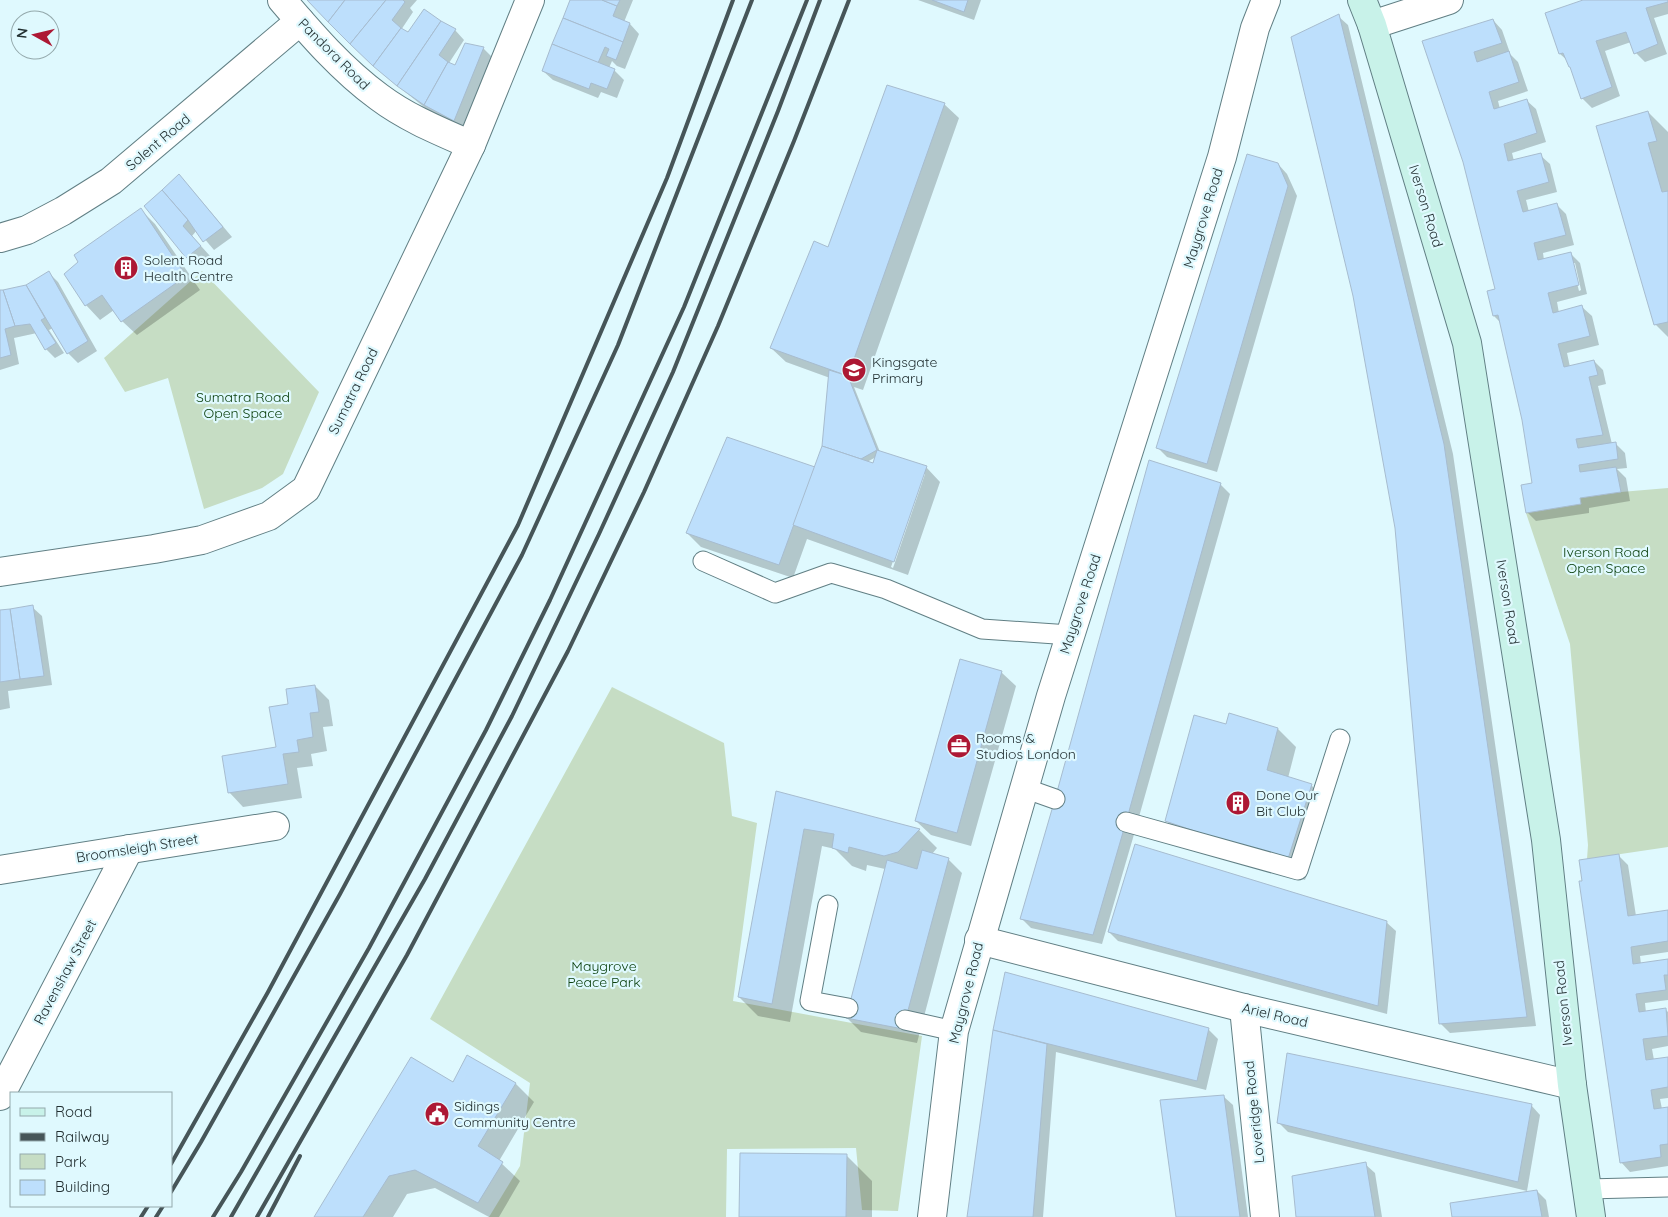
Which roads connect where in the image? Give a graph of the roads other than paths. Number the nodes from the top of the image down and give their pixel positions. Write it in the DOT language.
graph roads {
  1 [pos="282,0"];
  2 [pos="530,0"];
  3 [pos="1266,0"];
  4 [pos="1362,0"];
  5 [pos="1449,0"];
  6 [pos="300,21"];
  7 [pos="1372,25"];
  8 [pos="471,145"];
  9 [pos="0,238"];
  10 [pos="703,561"];
  11 [pos="0,572"];
  12 [pos="1070,635"];
  13 [pos="1340,739"];
  14 [pos="1024,788"];
  15 [pos="1055,799"];
  16 [pos="1126,822"];
  17 [pos="275,826"];
  18 [pos="129,849"];
  19 [pos="0,870"];
  20 [pos="828,905"];
  21 [pos="980,940"];
  22 [pos="848,1008"];
  23 [pos="1244,1008"];
  24 [pos="905,1020"];
  25 [pos="954,1031"];
  26 [pos="1572,1085"];
  27 [pos="0,1096"];
  28 [pos="1668,1187"];
  29 [pos="1587,1190"];
  30 [pos="932,1217"];
  31 [pos="1265,1217"];
  32 [pos="1591,1217"];
  1 -- 6 [label="street, Pandora Road"];
  2 -- 8 [label="street, Sumatra Road"];
  3 -- 12 [label="street, Maygrove Road"];
  4 -- 7 [label="main road, Iverson Road"];
  5 -- 7 [label="street"];
  6 -- 8 [label="street, Pandora Road"];
  6 -- 9 [label="street, Solent Road"];
  7 -- 26 [label="main road, Iverson Road"];
  8 -- 11 [label="street, Sumatra Road"];
  10 -- 12 [label="lane"];
  12 -- 14 [label="street, Maygrove Road"];
  13 -- 16 [label="lane"];
  14 -- 15 [label="lane"];
  14 -- 21 [label="street, Maygrove Road"];
  17 -- 18 [label="street, Broomsleigh Street"];
  18 -- 19 [label="street, Broomsleigh Street"];
  18 -- 27 [label="street, Ravenshaw Street"];
  20 -- 22 [label="lane"];
  21 -- 23 [label="street, Ariel Road"];
  21 -- 25 [label="street, Maygrove Road"];
  23 -- 26 [label="street, Ariel Road"];
  23 -- 31 [label="street, Loveridge Road"];
  24 -- 25 [label="lane"];
  25 -- 30 [label="street, Maygrove Road"];
  26 -- 29 [label="main road, Iverson Road"];
  28 -- 29 [label="lane"];
  29 -- 32 [label="main road, Iverson Road"];
}
